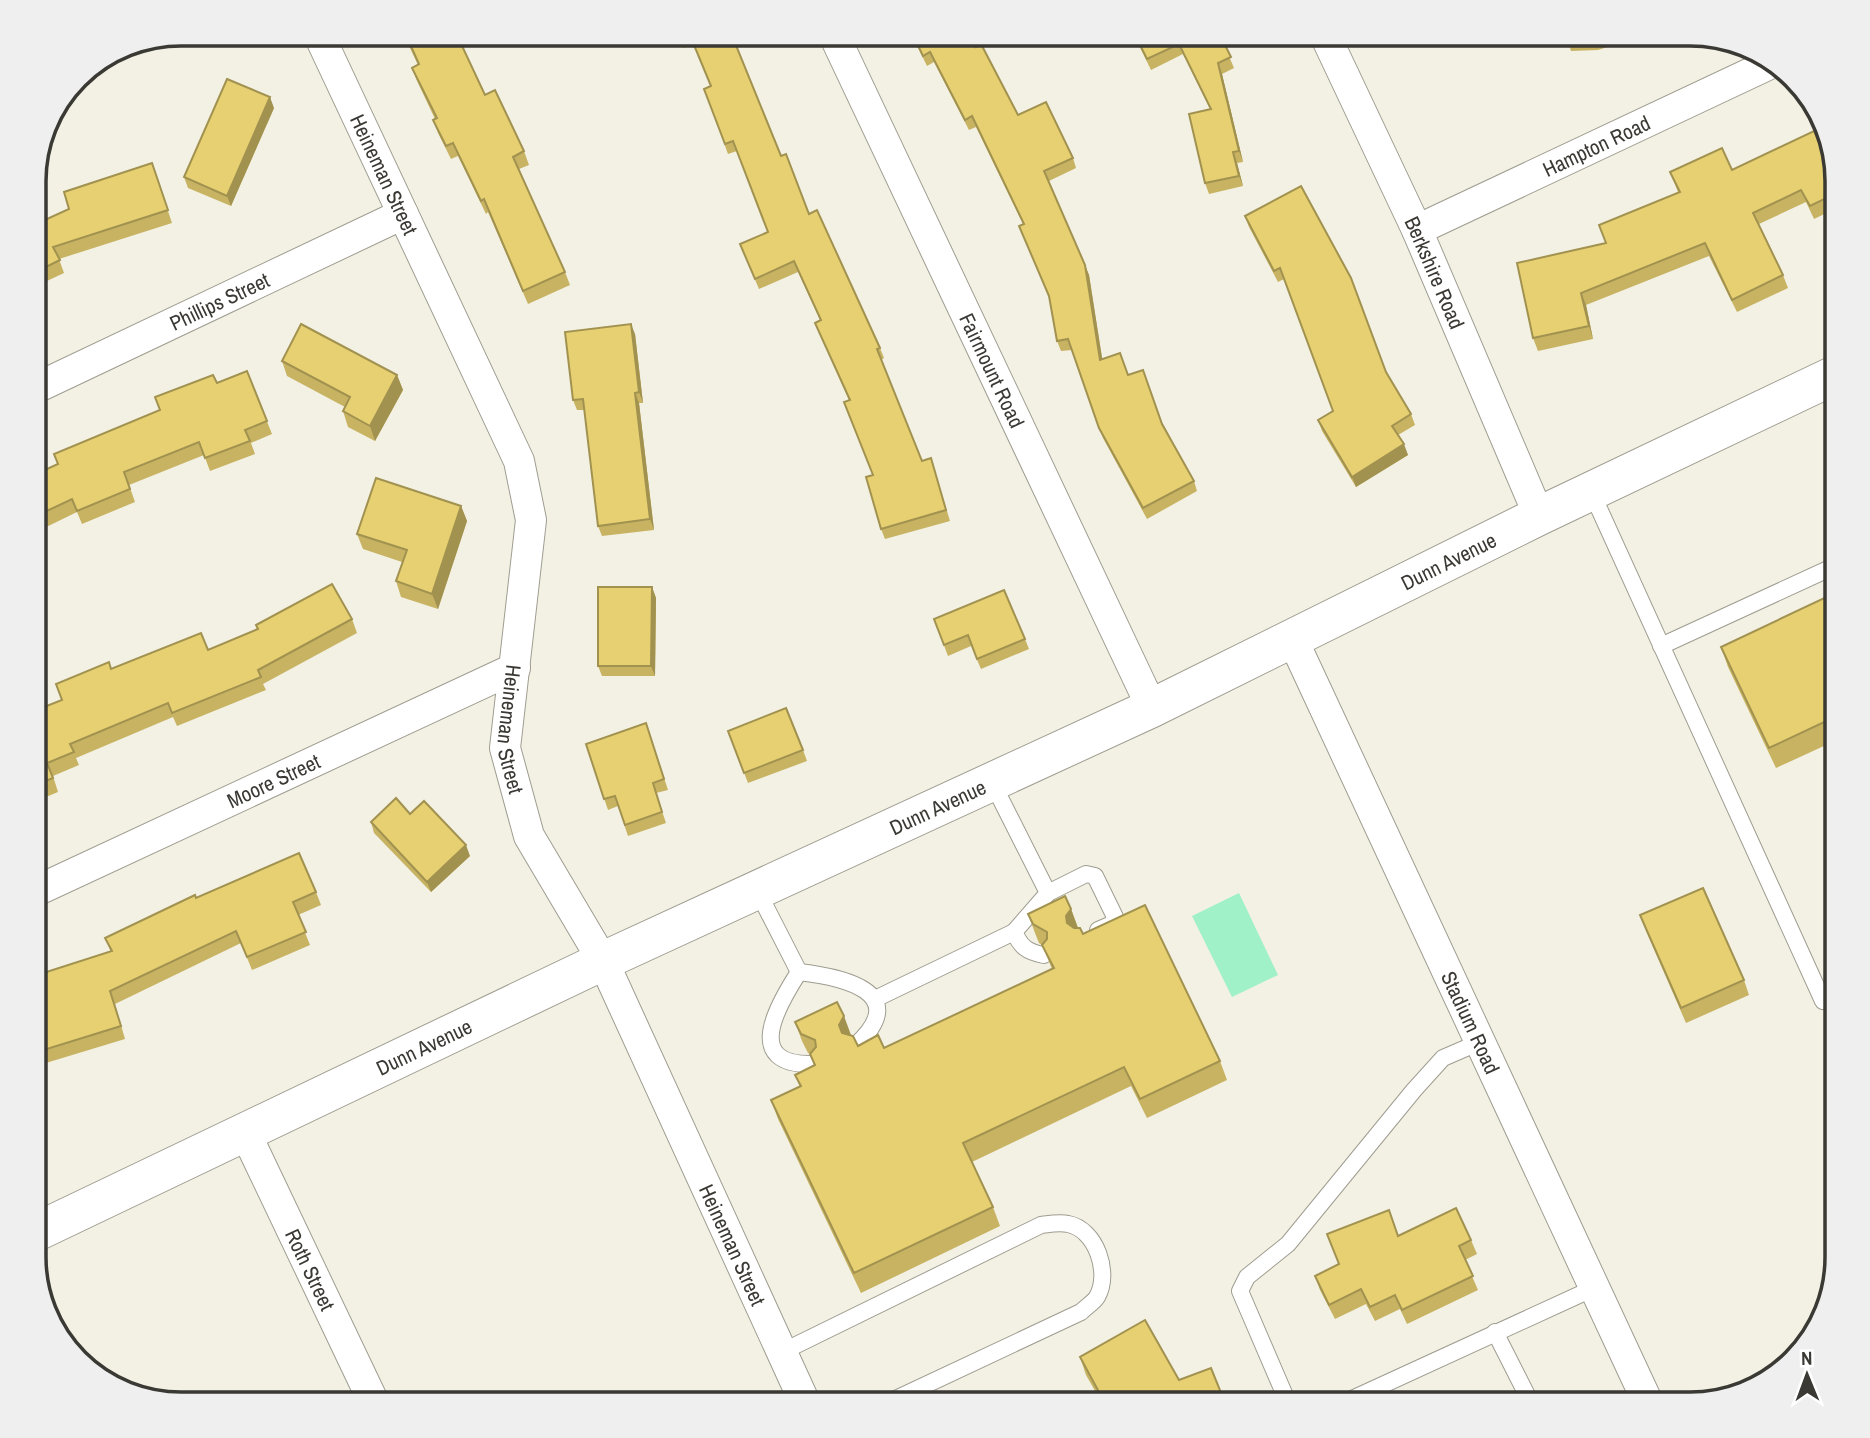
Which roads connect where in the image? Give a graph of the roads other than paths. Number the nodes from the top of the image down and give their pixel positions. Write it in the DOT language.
graph roads {
  1 [pos="324,46"];
  2 [pos="839,46"];
  3 [pos="1330,46"];
  4 [pos="1763,67"];
  5 [pos="403,214"];
  6 [pos="1417,230"];
  7 [pos="1825,380"];
  8 [pos="46,383"];
  9 [pos="1591,491"];
  10 [pos="1539,516"];
  11 [pos="1825,571"];
  12 [pos="1292,639"];
  13 [pos="1661,646"];
  14 [pos="515,668"];
  15 [pos="1152,708"];
  16 [pos="991,782"];
  17 [pos="46,886"];
  18 [pos="757,890"];
  19 [pos="1048,893"];
  20 [pos="1014,932"];
  21 [pos="1083,937"];
  22 [pos="1044,955"];
  23 [pos="603,961"];
  24 [pos="799,972"];
  25 [pos="874,999"];
  26 [pos="1823,1001"];
  27 [pos="1480,1042"];
  28 [pos="856,1045"];
  29 [pos="813,1065"];
  30 [pos="246,1134"];
  31 [pos="46,1227"];
  32 [pos="1594,1288"];
  33 [pos="1495,1332"];
  34 [pos="782,1352"];
  35 [pos="369,1392"];
  36 [pos="800,1392"];
  37 [pos="910,1392"];
  38 [pos="1283,1392"];
  39 [pos="1367,1392"];
  40 [pos="1525,1392"];
  41 [pos="1642,1392"];
  1 -- 5 [label="street, Heineman Street"];
  2 -- 15 [label="street, Fairmount Road"];
  3 -- 6 [label="street, Berkshire Road"];
  4 -- 6 [label="street, Hampton Road"];
  5 -- 8 [label="street, Phillips Street"];
  5 -- 14 [label="street, Heineman Street"];
  6 -- 10 [label="street, Berkshire Road"];
  7 -- 9 [label="main road, Dunn Avenue"];
  9 -- 10 [label="main road, Dunn Avenue"];
  9 -- 13 [label="lane"];
  10 -- 12 [label="main road, Dunn Avenue"];
  11 -- 13 [label="lane"];
  12 -- 15 [label="main road, Dunn Avenue"];
  12 -- 27 [label="street, Stadium Road"];
  13 -- 26 [label="lane"];
  14 -- 17 [label="street, Moore Street"];
  14 -- 23 [label="street, Heineman Street"];
  15 -- 16 [label="main road, Dunn Avenue"];
  16 -- 18 [label="main road, Dunn Avenue"];
  16 -- 19 [label="lane"];
  18 -- 23 [label="main road, Dunn Avenue"];
  18 -- 24 [label="lane"];
  19 -- 20 [label="lane"];
  19 -- 21 [label="lane"];
  20 -- 22 [label="lane"];
  20 -- 25 [label="lane"];
  23 -- 30 [label="main road, Dunn Avenue"];
  23 -- 34 [label="street, Heineman Street"];
  24 -- 25 [label="lane"];
  24 -- 29 [label="lane"];
  25 -- 28 [label="lane"];
  27 -- 32 [label="street, Stadium Road"];
  27 -- 38 [label="lane"];
  30 -- 31 [label="main road, Dunn Avenue"];
  30 -- 35 [label="street, Roth Street"];
  32 -- 33 [label="lane"];
  32 -- 41 [label="street, Stadium Road"];
  33 -- 39 [label="lane"];
  33 -- 40 [label="lane"];
  34 -- 36 [label="street, Heineman Street"];
  34 -- 37 [label="lane"];
}
